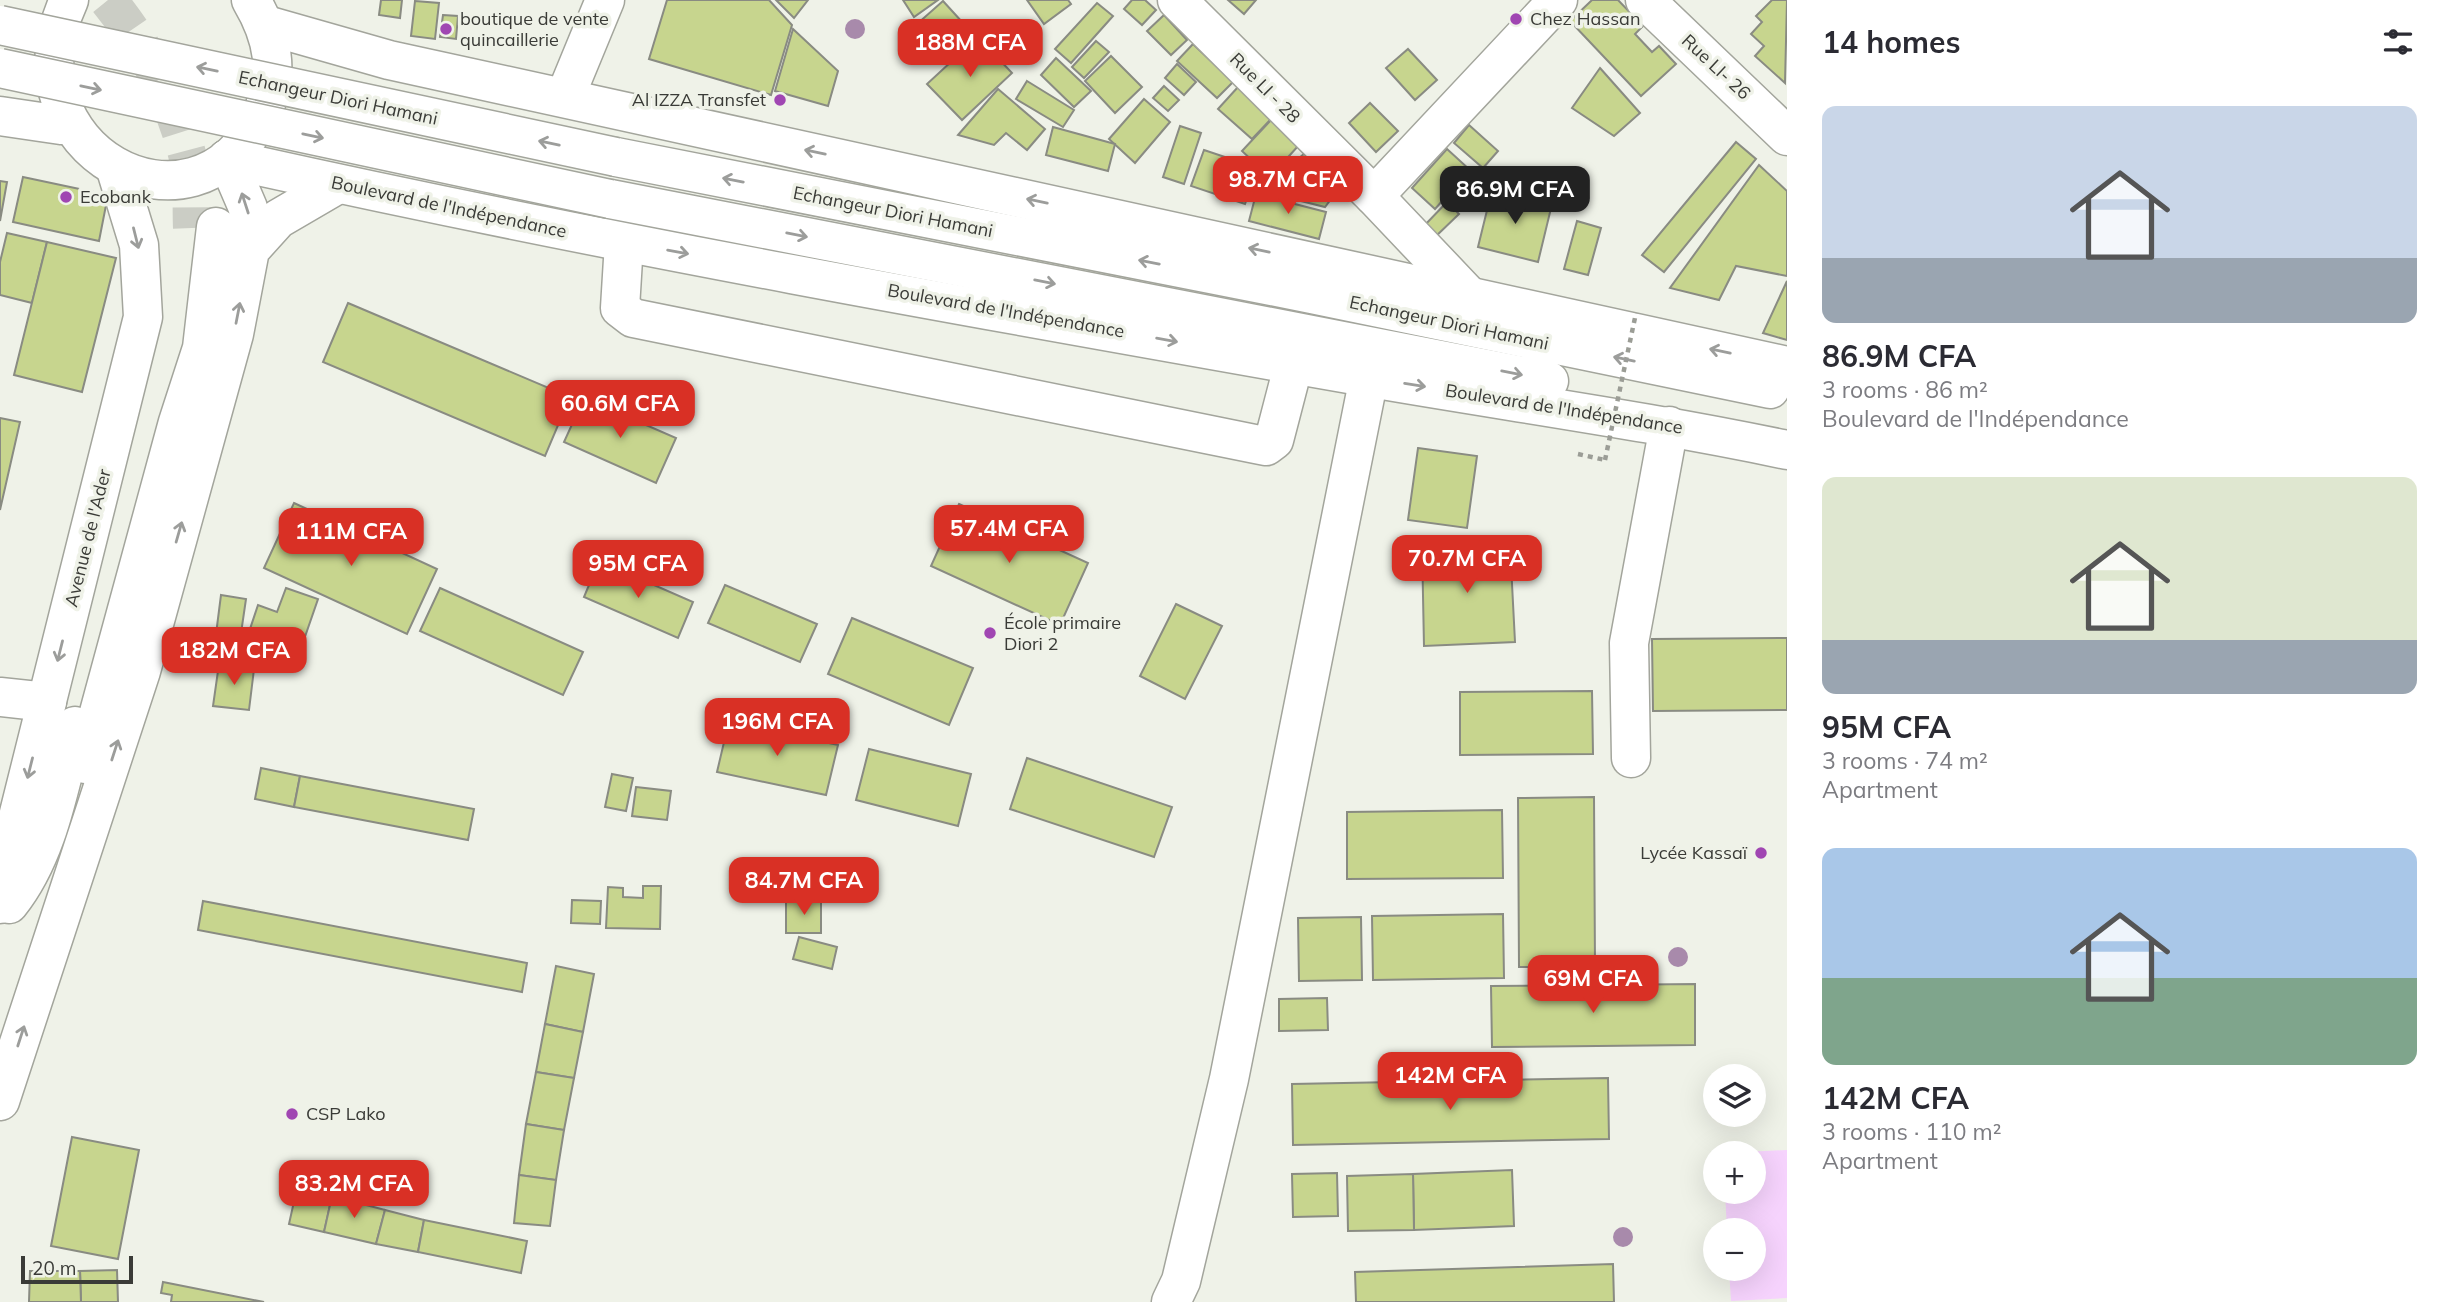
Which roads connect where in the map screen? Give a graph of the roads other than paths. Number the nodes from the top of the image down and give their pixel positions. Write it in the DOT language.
graph roads {
  1 [pos="69,0"];
  2 [pos="605,0"];
  3 [pos="1177,0"];
  4 [pos="1558,0"];
  5 [pos="1645,0"];
  6 [pos="259,13"];
  7 [pos="0,25"];
  8 [pos="0,68"];
  9 [pos="565,97"];
  10 [pos="0,116"];
  11 [pos="61,125"];
  12 [pos="1787,136"];
  13 [pos="227,159"];
  14 [pos="117,173"];
  15 [pos="338,184"];
  16 [pos="1374,196"];
  17 [pos="624,243"];
  18 [pos="250,250"];
  19 [pos="1303,260"];
  20 [pos="1470,297"];
  21 [pos="1548,343"];
  22 [pos="1294,363"];
  23 [pos="1787,366"];
  24 [pos="1369,377"];
  25 [pos="1787,393"];
  26 [pos="1670,426"];
  27 [pos="1787,428"];
  28 [pos="1787,440"];
  29 [pos="1787,450"];
  30 [pos="0,696"];
  31 [pos="47,702"];
  32 [pos="1631,758"];
  33 [pos="0,904"];
  34 [pos="0,914"];
  35 [pos="55,932"];
  36 [pos="0,1101"];
  37 [pos="1177,1297"];
  1 -- 11 [label="main road"];
  2 -- 9 [label="main road"];
  3 -- 16 [label="main road, Rue LI - 28"];
  4 -- 16 [label="main road"];
  5 -- 12 [label="main road, Rue LI- 26"];
  6 -- 9 [label="main road"];
  6 -- 13 [label="main road"];
  21 -- 7 [label="main road, Echangeur Diori Hamani, one-way, bridge"];
  8 -- 27 [label="main road, Echangeur Diori Hamani, one-way, bridge"];
  19 -- 9 [label="main road, one-way"];
  10 -- 11 [label="main road"];
  11 -- 14 [label="main road"];
  13 -- 14 [label="main road"];
  13 -- 15 [label="main road, Boulevard de l'Indépendance"];
  18 -- 13 [label="main road, Avenue de l'Ader, one-way"];
  14 -- 31 [label="main road, Avenue de l'Ader, one-way"];
  15 -- 17 [label="main road, Boulevard de l'Indépendance"];
  15 -- 18 [label="main road"];
  16 -- 20 [label="main road, Rue LI - 28"];
  17 -- 22 [label="main road, Boulevard de l'Indépendance, one-way"];
  17 -- 22 [label="main road"];
  35 -- 18 [label="main road, Avenue de l'Ader, one-way"];
  19 -- 20 [label="main road"];
  19 -- 21 [label="main road"];
  23 -- 20 [label="main road, one-way"];
  25 -- 21 [label="main road, Echangeur Diori Hamani, one-way"];
  22 -- 24 [label="main road, Boulevard de l'Indépendance"];
  24 -- 26 [label="main road, Boulevard de l'Indépendance, one-way"];
  24 -- 37 [label="main road"];
  26 -- 28 [label="main road"];
  26 -- 29 [label="main road, Boulevard de l'Indépendance"];
  26 -- 32 [label="main road"];
  30 -- 31 [label="main road"];
  31 -- 33 [label="main road, Avenue de l'Ader, one-way"];
  34 -- 35 [label="main road, Avenue de l'Ader"];
  36 -- 35 [label="main road, Avenue de l'Ader, one-way"];
}
